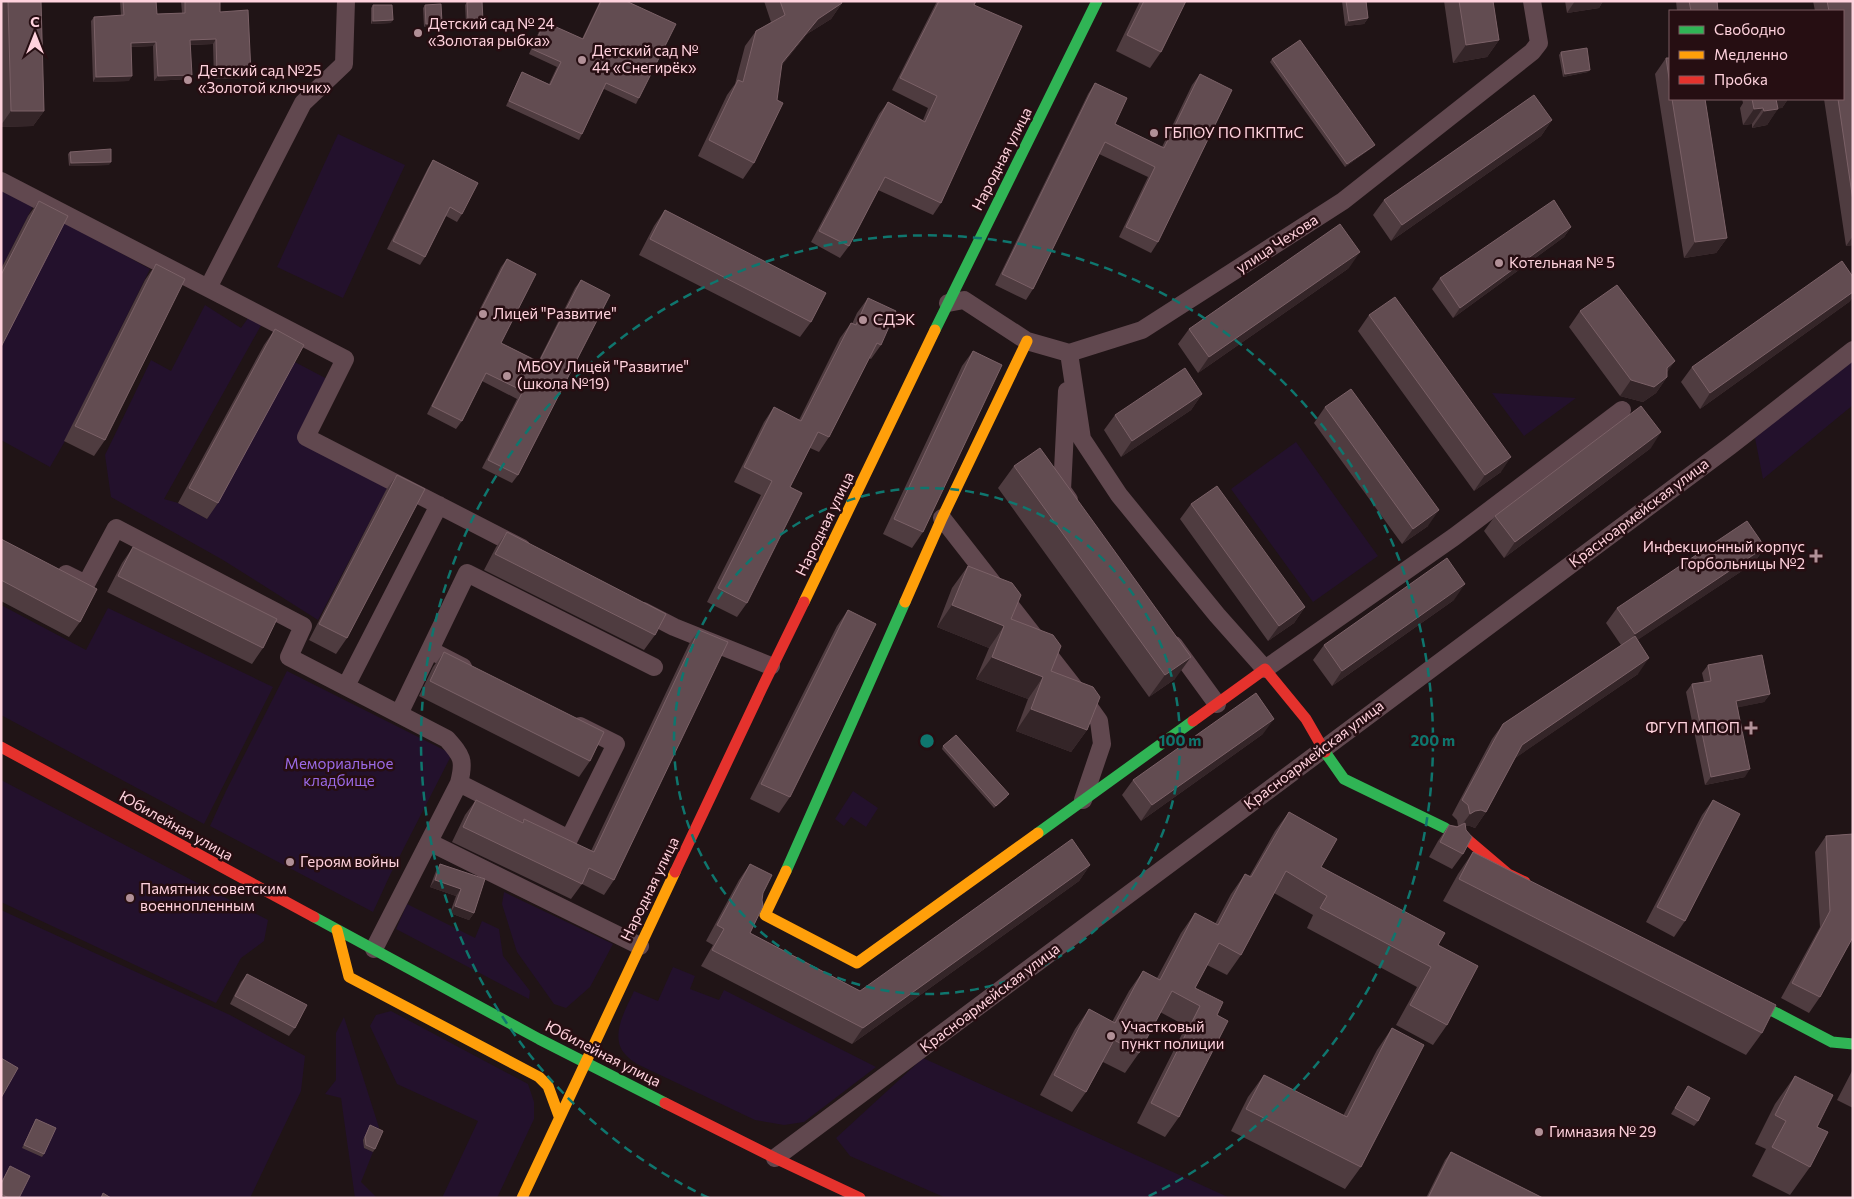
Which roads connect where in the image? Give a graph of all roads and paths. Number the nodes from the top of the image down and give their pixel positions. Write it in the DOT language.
graph roads {
  1 [pos="346,1"];
  2 [pos="1097,1"];
  3 [pos="1532,1"];
  4 [pos="1,181"];
  5 [pos="208,288"];
  6 [pos="948,303"];
  7 [pos="1027,341"];
  8 [pos="1853,350"];
  9 [pos="1069,353"];
  10 [pos="1622,410"];
  11 [pos="439,505"];
  12 [pos="1079,513"];
  13 [pos="942,518"];
  14 [pos="534,555"];
  15 [pos="52,566"];
  16 [pos="630,605"];
  17 [pos="1163,629"];
  18 [pos="430,650"];
  19 [pos="771,666"];
  20 [pos="654,667"];
  21 [pos="1265,669"];
  22 [pos="474,672"];
  23 [pos="346,686"];
  24 [pos="1216,704"];
  25 [pos="400,714"];
  26 [pos="563,717"];
  27 [pos="1,747"];
  28 [pos="1324,748"];
  29 [pos="459,783"];
  30 [pos="1083,800"];
  31 [pos="1445,828"];
  32 [pos="1468,840"];
  33 [pos="429,842"];
  34 [pos="1535,888"];
  35 [pos="337,930"];
  36 [pos="640,946"];
  37 [pos="374,950"];
  38 [pos="1736,992"];
  39 [pos="1853,1044"];
  40 [pos="585,1061"];
  41 [pos="559,1116"];
  42 [pos="774,1158"];
  43 [pos="522,1198"];
  44 [pos="860,1198"];
  1 -- 5 [label="street"];
  2 -- 6 [label="street, Народная улица"];
  3 -- 9 [label="street, улица Чехова"];
  4 -- 5 [label="street"];
  5 -- 11 [label="street"];
  6 -- 7 [label="street"];
  6 -- 19 [label="street, Народная улица"];
  7 -- 9 [label="street"];
  7 -- 13 [label="street"];
  8 -- 28 [label="street, Красноармейская улица"];
  9 -- 12 [label="street"];
  9 -- 21 [label="street"];
  10 -- 21 [label="street"];
  11 -- 14 [label="street"];
  11 -- 23 [label="street"];
  13 -- 30 [label="street"];
  13 -- 30 [label="street"];
  15 -- 23 [label="street"];
  16 -- 19 [label="street"];
  17 -- 24 [label="street"];
  18 -- 20 [label="street"];
  18 -- 22 [label="street"];
  18 -- 25 [label="street"];
  19 -- 36 [label="street, Народная улица"];
  21 -- 24 [label="street"];
  21 -- 28 [label="street"];
  23 -- 25 [label="street"];
  24 -- 30 [label="street"];
  25 -- 29 [label="street"];
  26 -- 29 [label="street"];
  27 -- 35 [label="street, Юбилейная улица"];
  28 -- 31 [label="street"];
  28 -- 42 [label="street, Красноармейская улица"];
  29 -- 33 [label="street"];
  32 -- 34 [label="street"];
  33 -- 36 [label="street"];
  33 -- 37 [label="street"];
  35 -- 37 [label="street, Юбилейная улица"];
  35 -- 41 [label="street"];
  36 -- 40 [label="street, Народная улица"];
  37 -- 40 [label="street, Юбилейная улица"];
  38 -- 39 [label="street"];
  40 -- 41 [label="street, Народная улица"];
  40 -- 42 [label="street, Юбилейная улица"];
  41 -- 43 [label="street, Народная улица"];
  42 -- 44 [label="street, Юбилейная улица"];
}
